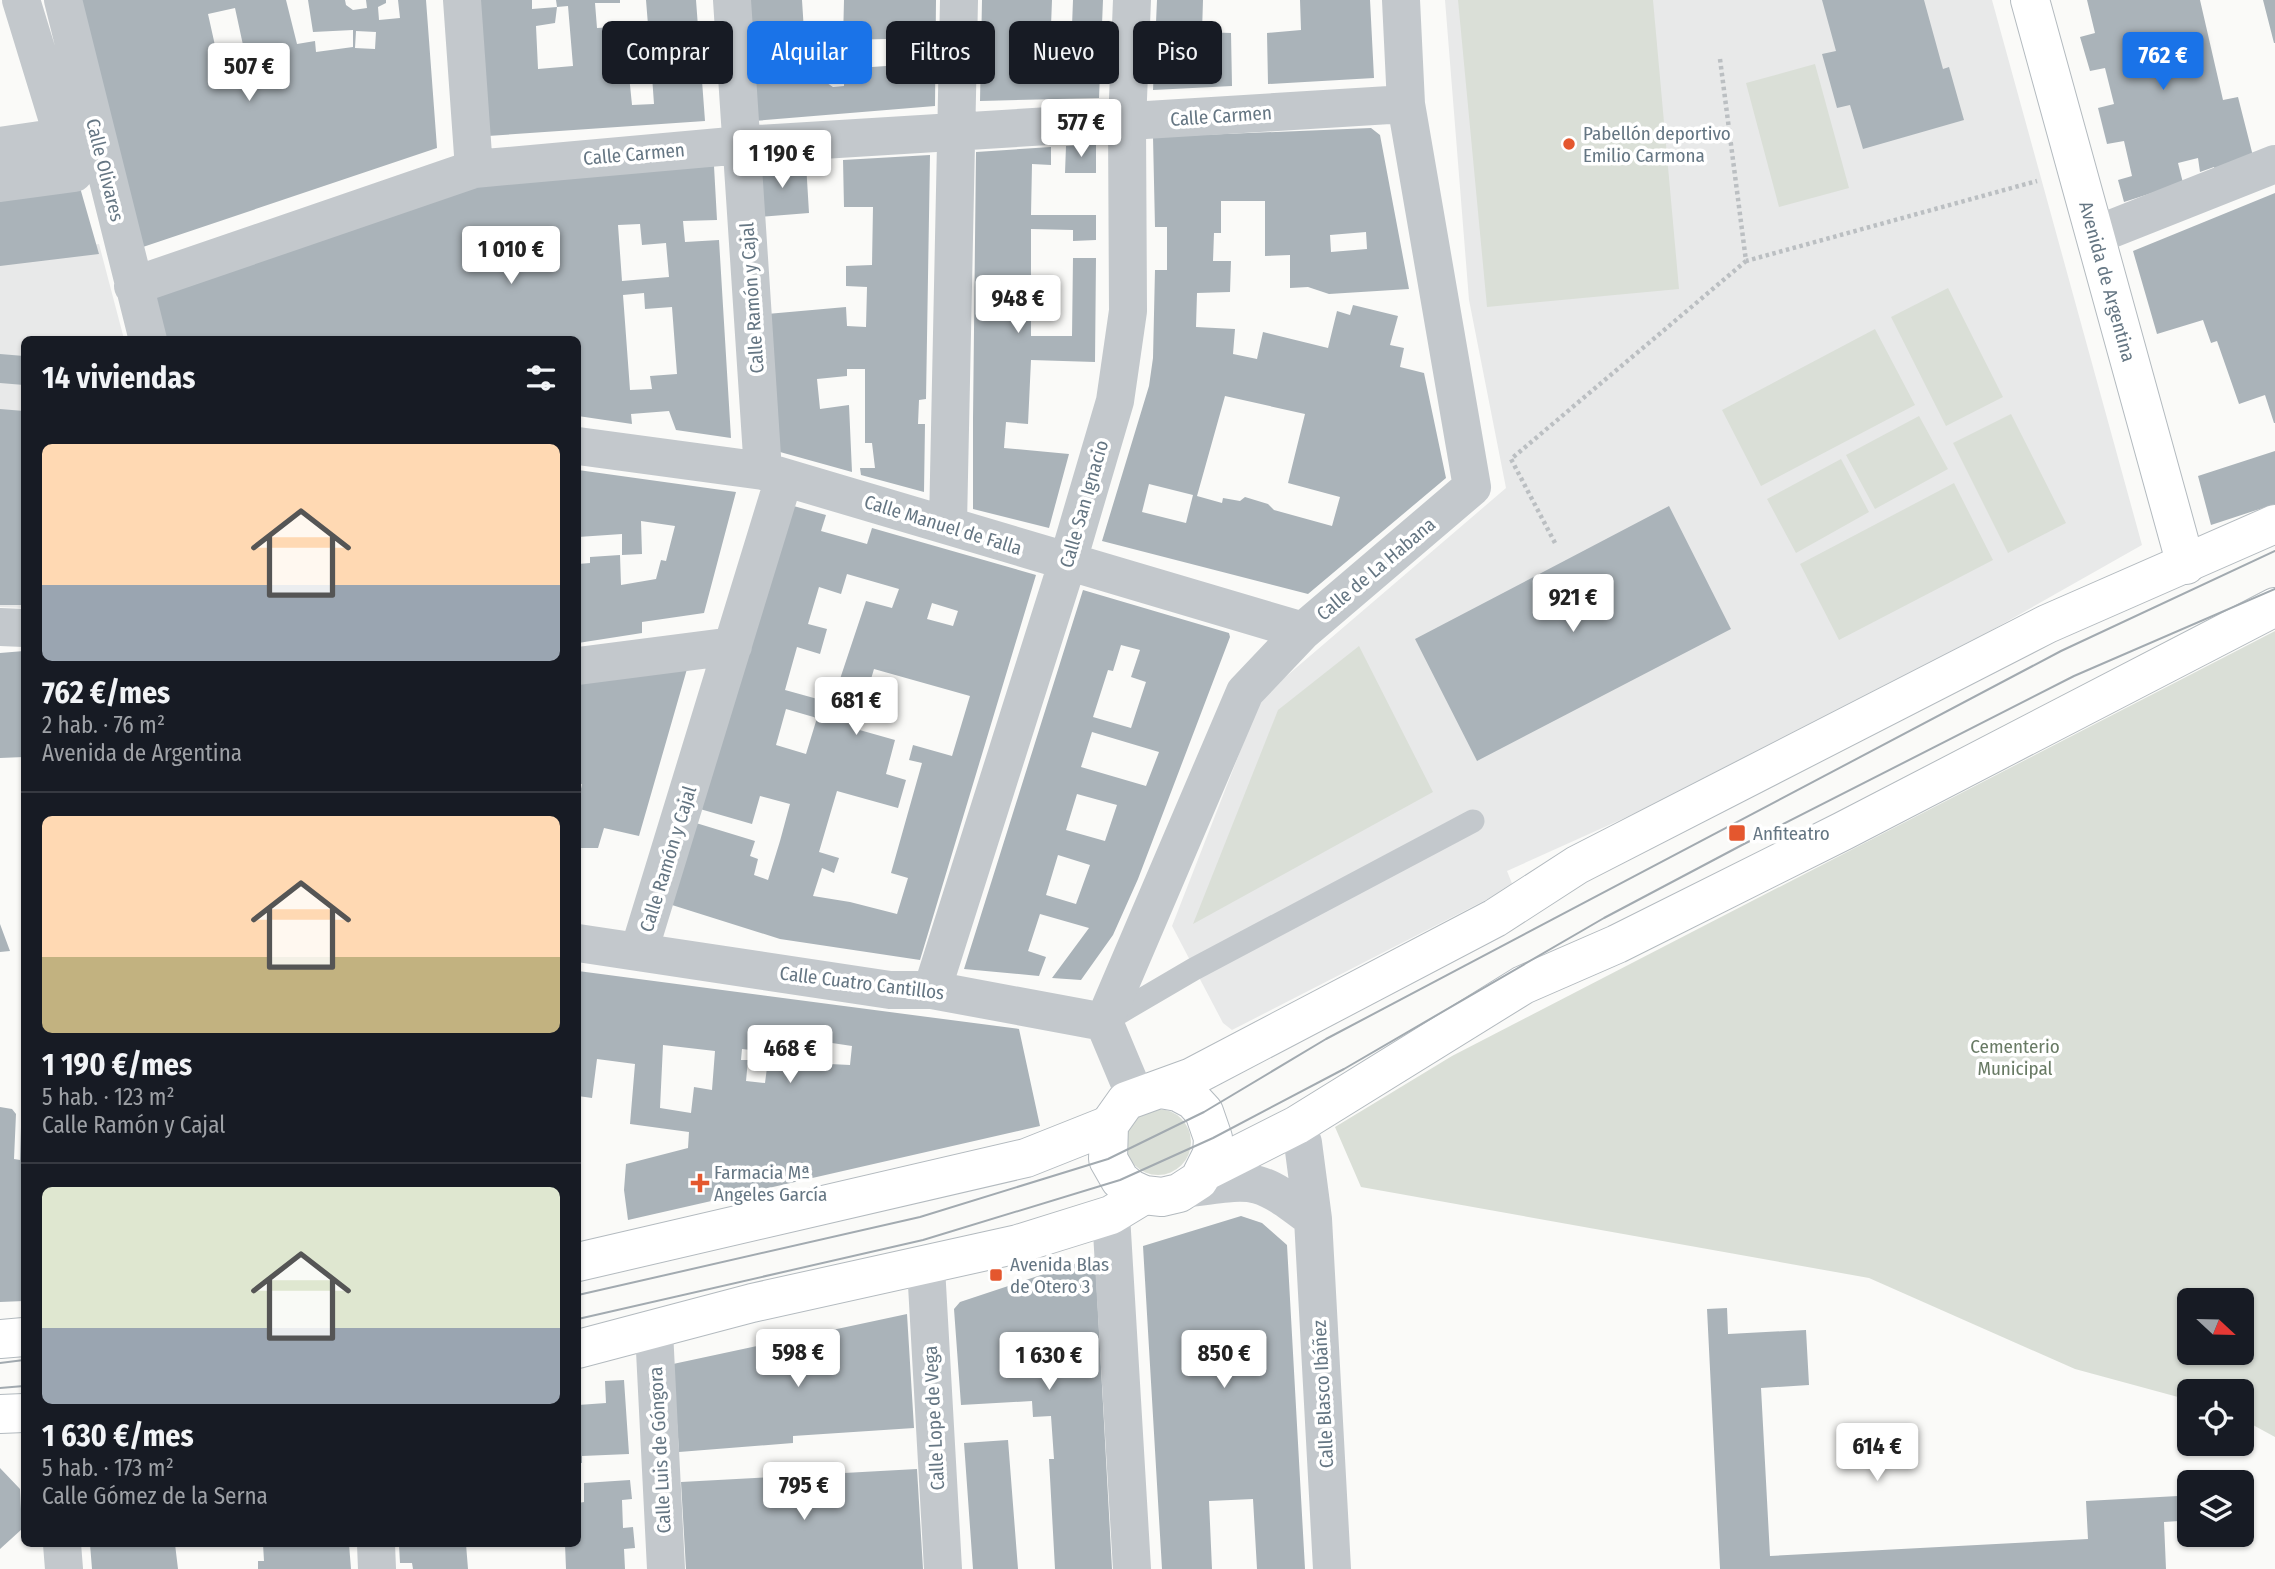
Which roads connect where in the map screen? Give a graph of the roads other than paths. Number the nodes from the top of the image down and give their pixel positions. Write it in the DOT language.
graph roads {
  1 [pos="10,0"];
  2 [pos="21,0"];
  3 [pos="63,0"];
  4 [pos="462,0"];
  5 [pos="732,0"];
  6 [pos="959,0"];
  7 [pos="1132,0"];
  8 [pos="1401,0"];
  9 [pos="2030,0"];
  10 [pos="0,24"];
  11 [pos="1406,104"];
  12 [pos="1127,123"];
  13 [pos="956,132"];
  14 [pos="80,134"];
  15 [pos="742,145"];
  16 [pos="0,146"];
  17 [pos="2275,164"];
  18 [pos="474,169"];
  19 [pos="0,183"];
  20 [pos="2095,235"];
  21 [pos="133,286"];
  22 [pos="147,336"];
  23 [pos="581,446"];
  24 [pos="774,474"];
  25 [pos="948,524"];
  26 [pos="2275,524"];
  27 [pos="1067,564"];
  28 [pos="2186,565"];
  29 [pos="2275,607"];
  30 [pos="0,627"];
  31 [pos="21,628"];
  32 [pos="1303,631"];
  33 [pos="733,646"];
  34 [pos="581,666"];
  35 [pos="1473,821"];
  36 [pos="581,943"];
  37 [pos="639,951"];
  38 [pos="932,990"];
  39 [pos="1104,1022"];
  40 [pos="1148,1092"];
  41 [pos="1109,1125"];
  42 [pos="1297,1125"];
  43 [pos="1198,1180"];
  44 [pos="1144,1195"];
  45 [pos="1111,1215"];
  46 [pos="1313,1219"];
  47 [pos="581,1261"];
  48 [pos="926,1267"];
  49 [pos="654,1331"];
  50 [pos="21,1337"];
  51 [pos="0,1339"];
  52 [pos="581,1348"];
  53 [pos="21,1413"];
  54 [pos="0,1414"];
  55 [pos="62,1547"];
  56 [pos="376,1547"];
  57 [pos="64,1569"];
  58 [pos="377,1569"];
  59 [pos="666,1569"];
  60 [pos="943,1569"];
  61 [pos="1132,1569"];
  62 [pos="1332,1569"];
  1 -- 10 [label="street"];
  2 -- 14 [label="street"];
  3 -- 14 [label="street, Calle Olivares"];
  4 -- 18 [label="street"];
  5 -- 15 [label="street, Calle Ramón y Cajal"];
  6 -- 13 [label="street"];
  7 -- 12 [label="street, Calle San Ignacio"];
  8 -- 11 [label="street, Calle de La Habana"];
  9 -- 20 [label="street, Avenida de Argentina"];
  11 -- 12 [label="street, Calle Carmen"];
  11 -- 32 [label="street, Calle de La Habana"];
  12 -- 13 [label="street, Calle Carmen"];
  12 -- 27 [label="street, Calle San Ignacio"];
  13 -- 15 [label="street, Calle Carmen"];
  13 -- 25 [label="street"];
  14 -- 16 [label="street"];
  14 -- 19 [label="street"];
  14 -- 21 [label="street, Calle Olivares"];
  15 -- 18 [label="street, Calle Carmen"];
  15 -- 24 [label="street, Calle Ramón y Cajal"];
  17 -- 20 [label="street"];
  18 -- 21 [label="street, Calle Carmen"];
  20 -- 28 [label="street, Avenida de Argentina"];
  21 -- 22 [label="street, Calle Olivares"];
  23 -- 24 [label="street, Calle Manuel de Falla"];
  24 -- 25 [label="street, Calle Manuel de Falla"];
  24 -- 33 [label="street, Calle Ramón y Cajal"];
  25 -- 27 [label="street, Calle Manuel de Falla"];
  26 -- 28 [label="street"];
  27 -- 32 [label="street, Calle Manuel de Falla"];
  27 -- 38 [label="street, Calle San Ignacio"];
  28 -- 40 [label="street"];
  29 -- 42 [label="street"];
  30 -- 31 [label="street"];
  32 -- 39 [label="street, Calle de La Habana"];
  33 -- 34 [label="street"];
  33 -- 37 [label="street, Calle Ramón y Cajal"];
  35 -- 39 [label="lane"];
  36 -- 37 [label="street, Calle Cuatro Cantillos"];
  37 -- 38 [label="street, Calle Cuatro Cantillos"];
  38 -- 39 [label="street, Calle Cuatro Cantillos"];
  39 -- 40 [label="street"];
  40 -- 41 [label="street"];
  40 -- 43 [label="street"];
  41 -- 44 [label="street"];
  41 -- 47 [label="street"];
  42 -- 43 [label="street"];
  42 -- 46 [label="street, Calle Blasco Ibáñez"];
  43 -- 44 [label="street"];
  43 -- 46 [label="street"];
  44 -- 45 [label="street"];
  45 -- 48 [label="street"];
  45 -- 61 [label="street"];
  46 -- 62 [label="street, Calle Blasco Ibáñez"];
  48 -- 49 [label="street"];
  48 -- 60 [label="street, Calle Lope de Vega"];
  49 -- 52 [label="street"];
  49 -- 59 [label="street, Calle Luis de Góngora"];
  50 -- 51 [label="street"];
  53 -- 54 [label="street"];
  55 -- 57 [label="street"];
  56 -- 58 [label="street"];
}
